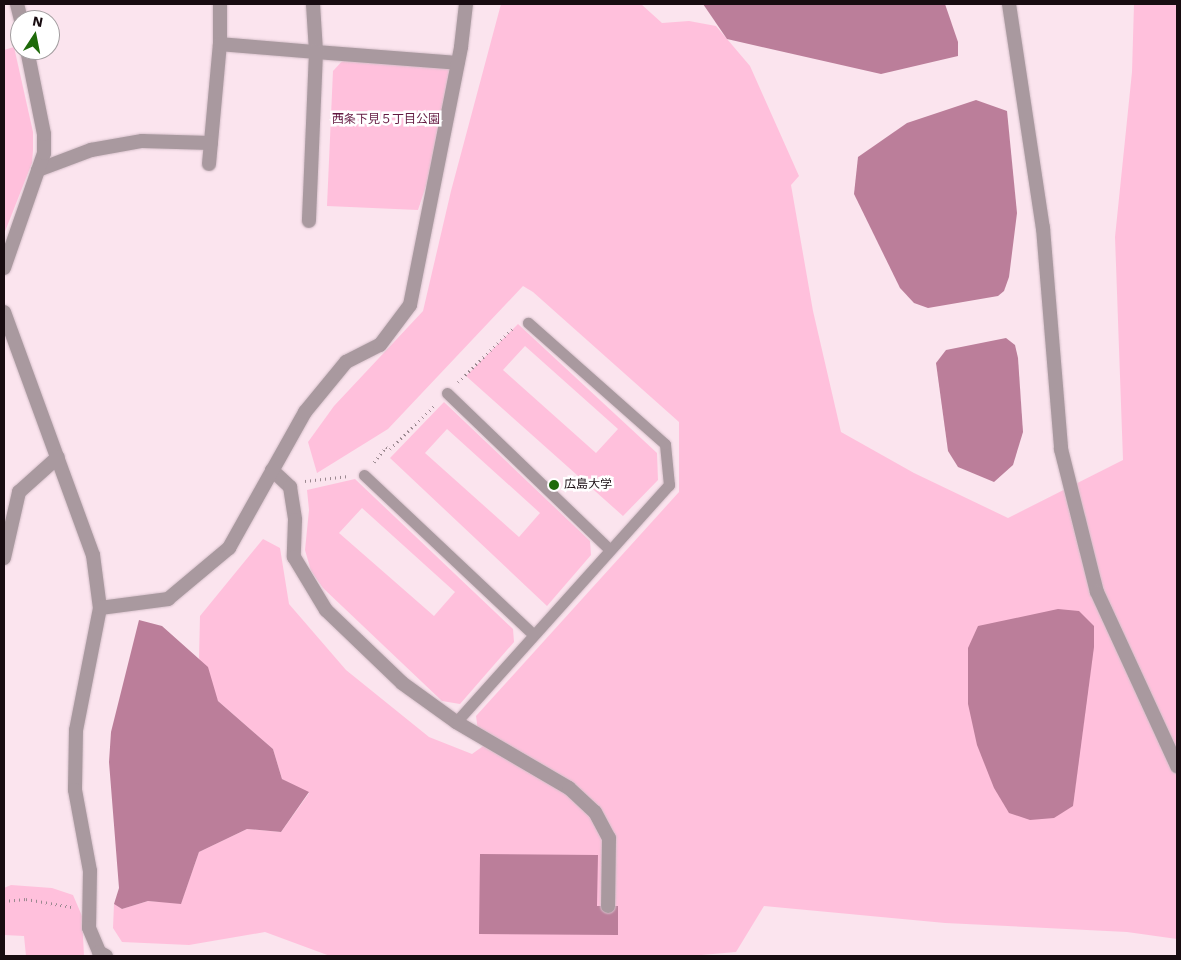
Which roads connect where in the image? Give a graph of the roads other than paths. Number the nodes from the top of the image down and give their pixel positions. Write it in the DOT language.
graph roads {
  1 [pos="220,4"];
  2 [pos="313,4"];
  3 [pos="466,4"];
  4 [pos="1009,4"];
  5 [pos="220,44"];
  6 [pos="316,52"];
  7 [pos="29,60"];
  8 [pos="458,63"];
  9 [pos="210,143"];
  10 [pos="208,164"];
  11 [pos="38,170"];
  12 [pos="309,221"];
  13 [pos="4,268"];
  14 [pos="4,312"];
  15 [pos="528,323"];
  16 [pos="447,393"];
  17 [pos="58,457"];
  18 [pos="272,470"];
  19 [pos="364,475"];
  20 [pos="610,550"];
  21 [pos="4,558"];
  22 [pos="100,608"];
  23 [pos="534,635"];
  24 [pos="456,722"];
  25 [pos="1177,766"];
  26 [pos="608,906"];
  27 [pos="106,956"];
  1 -- 5 [label="street"];
  2 -- 6 [label="street"];
  3 -- 8 [label="street"];
  4 -- 25 [label="street"];
  5 -- 6 [label="street"];
  5 -- 9 [label="street"];
  6 -- 8 [label="street"];
  6 -- 12 [label="street"];
  7 -- 11 [label="street"];
  8 -- 18 [label="street"];
  9 -- 10 [label="street"];
  9 -- 11 [label="street"];
  11 -- 13 [label="street"];
  14 -- 17 [label="street"];
  15 -- 20 [label="lane"];
  16 -- 20 [label="lane"];
  17 -- 21 [label="street"];
  17 -- 22 [label="street"];
  18 -- 22 [label="street"];
  18 -- 24 [label="street"];
  19 -- 23 [label="lane"];
  20 -- 23 [label="lane"];
  22 -- 27 [label="street"];
  23 -- 24 [label="lane"];
  24 -- 26 [label="street"];
}
